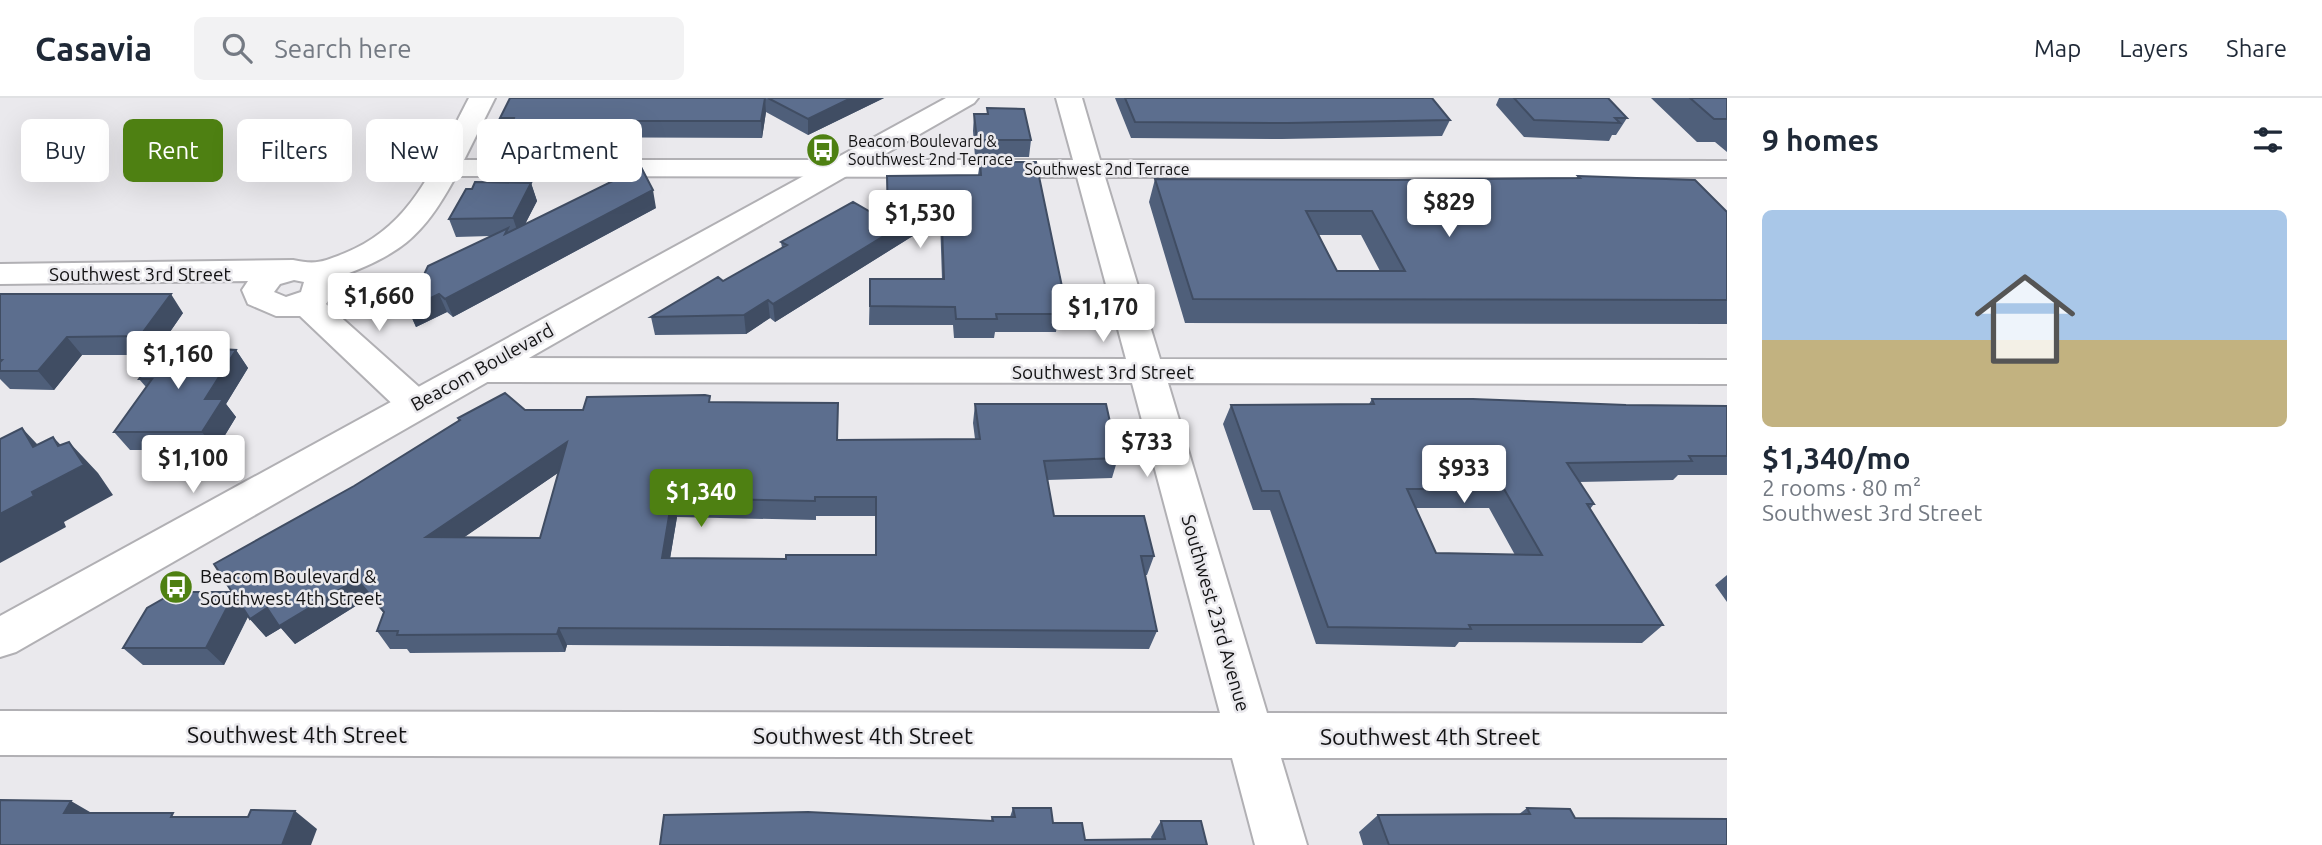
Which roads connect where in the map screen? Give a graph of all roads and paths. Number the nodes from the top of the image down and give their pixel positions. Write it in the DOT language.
graph roads {
  1 [pos="482,98"];
  2 [pos="965,98"];
  3 [pos="1069,98"];
  4 [pos="463,134"];
  5 [pos="463,168"];
  6 [pos="1088,168"];
  7 [pos="837,169"];
  8 [pos="1727,169"];
  9 [pos="436,182"];
  10 [pos="0,274"];
  11 [pos="311,290"];
  12 [pos="479,370"];
  13 [pos="1147,372"];
  14 [pos="1727,372"];
  15 [pos="415,404"];
  16 [pos="0,638"];
  17 [pos="0,733"];
  18 [pos="1251,736"];
  19 [pos="1727,736"];
  20 [pos="1281,845"];
  1 -- 4 [label="street"];
  2 -- 7 [label="street, Beacom Boulevard"];
  3 -- 6 [label="street, Southwest 23rd Avenue"];
  5 -- 7 [label="street, Southwest 2nd Terrace"];
  6 -- 7 [label="street, Southwest 2nd Terrace"];
  6 -- 8 [label="street, Southwest 2nd Terrace"];
  6 -- 13 [label="street, Southwest 23rd Avenue"];
  7 -- 12 [label="street, Beacom Boulevard"];
  9 -- 11 [label="street"];
  10 -- 11 [label="street, Southwest 3rd Street"];
  11 -- 15 [label="street"];
  12 -- 13 [label="street, Southwest 3rd Street"];
  12 -- 15 [label="street, Beacom Boulevard"];
  13 -- 14 [label="street, Southwest 3rd Street"];
  13 -- 18 [label="street, Southwest 23rd Avenue"];
  15 -- 16 [label="street, Beacom Boulevard"];
  17 -- 18 [label="street, Southwest 4th Street"];
  18 -- 19 [label="street, Southwest 4th Street"];
  18 -- 20 [label="street, Southwest 23rd Avenue"];
}
